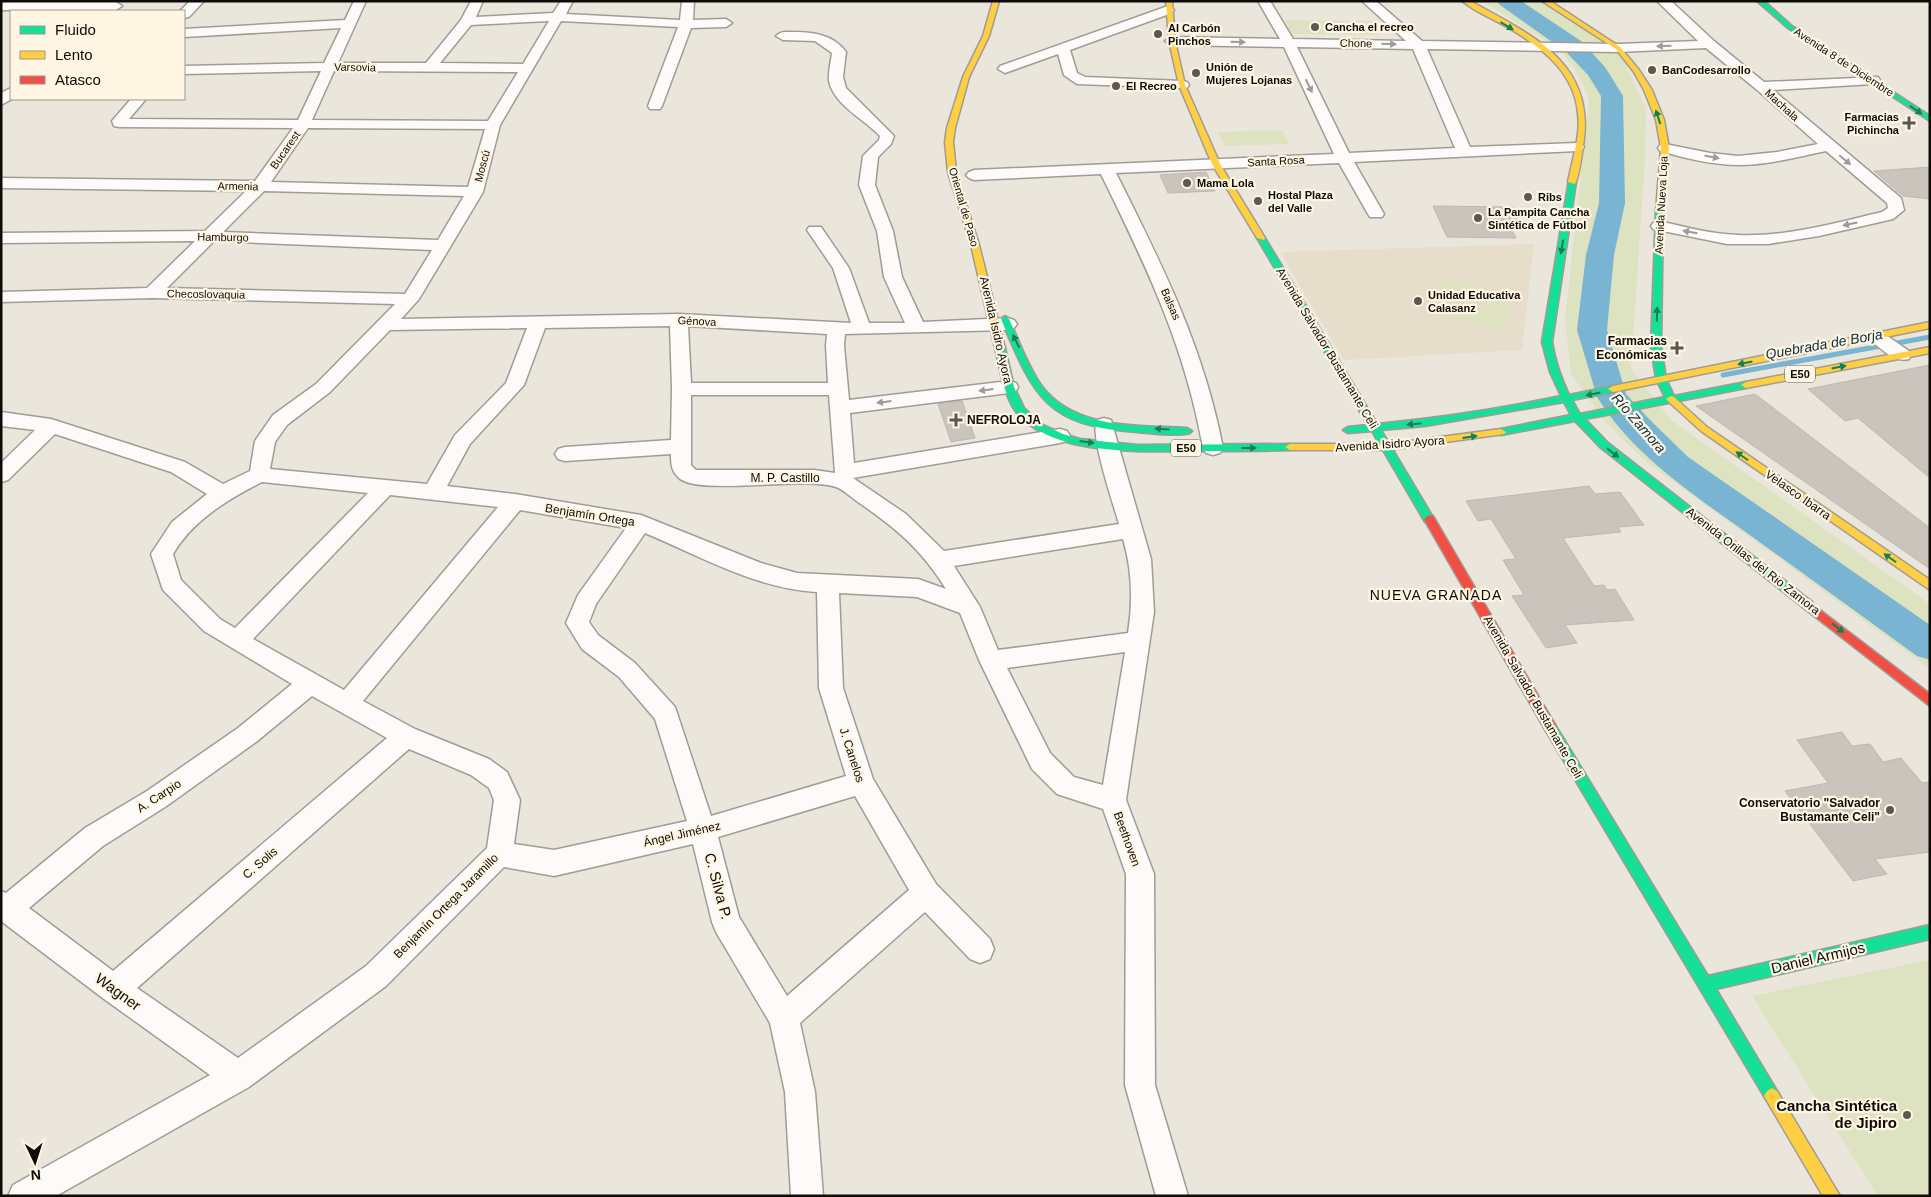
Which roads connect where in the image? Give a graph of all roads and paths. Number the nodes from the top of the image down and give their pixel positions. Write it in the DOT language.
graph roads {
  1 [pos="198,1"];
  2 [pos="360,1"];
  3 [pos="477,1"];
  4 [pos="567,1"];
  5 [pos="688,1"];
  6 [pos="996,1"];
  7 [pos="1264,1"];
  8 [pos="1368,1"];
  9 [pos="1465,1"];
  10 [pos="1545,1"];
  11 [pos="1663,1"];
  12 [pos="1760,1"];
  13 [pos="1,6"];
  14 [pos="115,6"];
  15 [pos="1168,6"];
  16 [pos="185,13"];
  17 [pos="556,17"];
  18 [pos="467,22"];
  19 [pos="726,23"];
  20 [pos="349,24"];
  21 [pos="686,24"];
  22 [pos="185,33"];
  23 [pos="783,36"];
  24 [pos="1172,41"];
  25 [pos="1288,42"];
  26 [pos="1418,44"];
  27 [pos="1709,44"];
  28 [pos="1540,45"];
  29 [pos="1618,48"];
  30 [pos="1063,49"];
  31 [pos="330,67"];
  32 [pos="429,68"];
  33 [pos="526,68"];
  34 [pos="1005,69"];
  35 [pos="185,70"];
  36 [pos="1873,80"];
  37 [pos="1182,85"];
  38 [pos="1761,86"];
  39 [pos="138,100"];
  40 [pos="655,106"];
  41 [pos="1930,119"];
  42 [pos="493,125"];
  43 [pos="302,126"];
  44 [pos="1829,146"];
  45 [pos="1577,147"];
  46 [pos="1665,148"];
  47 [pos="1464,152"];
  48 [pos="1344,158"];
  49 [pos="1216,164"];
  50 [pos="1106,169"];
  51 [pos="974,174"];
  52 [pos="1,183"];
  53 [pos="260,186"];
  54 [pos="475,192"];
  55 [pos="1376,214"];
  56 [pos="1659,226"];
  57 [pos="815,230"];
  58 [pos="208,236"];
  59 [pos="1,238"];
  60 [pos="444,245"];
  61 [pos="982,270"];
  62 [pos="152,293"];
  63 [pos="1,297"];
  64 [pos="410,299"];
  65 [pos="679,320"];
  66 [pos="538,322"];
  67 [pos="1002,324"];
  68 [pos="386,325"];
  69 [pos="1930,326"];
  70 [pos="836,328"];
  71 [pos="862,328"];
  72 [pos="917,328"];
  73 [pos="1877,337"];
  74 [pos="1930,350"];
  75 [pos="1902,355"];
  76 [pos="1661,380"];
  77 [pos="1009,387"];
  78 [pos="682,389"];
  79 [pos="839,398"];
  80 [pos="1570,399"];
  81 [pos="1666,400"];
  82 [pos="1582,418"];
  83 [pos="1,419"];
  84 [pos="51,426"];
  85 [pos="1375,429"];
  86 [pos="1332,431"];
  87 [pos="1105,435"];
  88 [pos="1060,436"];
  89 [pos="1215,438"];
  90 [pos="682,446"];
  91 [pos="1387,447"];
  92 [pos="565,454"];
  93 [pos="1,475"];
  94 [pos="259,475"];
  95 [pos="844,476"];
  96 [pos="387,486"];
  97 [pos="433,492"];
  98 [pos="222,493"];
  99 [pos="515,502"];
  100 [pos="641,523"];
  101 [pos="1131,530"];
  102 [pos="939,560"];
  103 [pos="828,583"];
  104 [pos="1930,586"];
  105 [pos="969,607"];
  106 [pos="237,641"];
  107 [pos="1138,641"];
  108 [pos="991,660"];
  109 [pos="311,683"];
  110 [pos="1930,701"];
  111 [pos="347,703"];
  112 [pos="406,736"];
  113 [pos="860,783"];
  114 [pos="1113,800"];
  115 [pos="703,830"];
  116 [pos="499,854"];
  117 [pos="926,893"];
  118 [pos="5,906"];
  119 [pos="1930,932"];
  120 [pos="980,949"];
  121 [pos="1706,984"];
  122 [pos="114,989"];
  123 [pos="784,1018"];
  124 [pos="238,1076"];
  125 [pos="24,1196"];
  126 [pos="807,1196"];
  127 [pos="1172,1196"];
  128 [pos="1832,1196"];
  1 -- 16 [label="street"];
  2 -- 20 [label="street, Bucarest"];
  3 -- 18 [label="street"];
  4 -- 17 [label="street, Moscú"];
  5 -- 21 [label="street"];
  6 -- 61 [label="main road, Oriental de Paso / E50"];
  7 -- 25 [label="street"];
  8 -- 26 [label="street"];
  9 -- 28 [label="main road, Avenida Orillas del Rio Zamora, one-way"];
  10 -- 29 [label="main road, Avenida Nueva Loja"];
  11 -- 27 [label="street, Machala"];
  12 -- 36 [label="main road, Avenida 8 de Diciembre"];
  13 -- 14 [label="street"];
  15 -- 24 [label="main road, Avenida Salvador Bustamante Celi"];
  15 -- 30 [label="street"];
  17 -- 18 [label="street"];
  17 -- 21 [label="street"];
  17 -- 33 [label="street, Moscú"];
  18 -- 32 [label="street"];
  19 -- 21 [label="street"];
  20 -- 22 [label="street"];
  20 -- 31 [label="street, Bucarest"];
  21 -- 40 [label="street"];
  23 -- 72 [label="street"];
  24 -- 25 [label="street, Chone, one-way"];
  24 -- 37 [label="main road, Avenida Salvador Bustamante Celi"];
  25 -- 26 [label="street, Chone, one-way"];
  25 -- 48 [label="street, one-way"];
  26 -- 28 [label="street, Chone"];
  26 -- 47 [label="street"];
  27 -- 29 [label="street, Chone, one-way"];
  27 -- 38 [label="street, Machala"];
  28 -- 29 [label="street, Chone"];
  28 -- 45 [label="main road, Avenida Orillas del Rio Zamora"];
  46 -- 29 [label="main road, Avenida Nueva Loja, one-way"];
  30 -- 34 [label="street"];
  30 -- 37 [label="street"];
  31 -- 32 [label="street, Varsovia"];
  31 -- 35 [label="street, Varsovia"];
  31 -- 43 [label="street, Bucarest"];
  32 -- 33 [label="street, Varsovia"];
  33 -- 42 [label="street, Moscú"];
  36 -- 38 [label="street"];
  36 -- 41 [label="main road, Avenida 8 de Diciembre, one-way"];
  37 -- 49 [label="main road, Avenida Salvador Bustamante Celi"];
  38 -- 44 [label="street, Machala"];
  39 -- 43 [label="street"];
  42 -- 43 [label="street"];
  42 -- 54 [label="street, Moscú"];
  43 -- 53 [label="street, Bucarest"];
  46 -- 44 [label="street, one-way"];
  44 -- 56 [label="street, Machala, one-way"];
  45 -- 47 [label="street, Santa Rosa"];
  45 -- 80 [label="main road, Avenida Orillas del Rio Zamora, one-way"];
  46 -- 56 [label="main road, Avenida Nueva Loja"];
  47 -- 48 [label="street, Santa Rosa"];
  48 -- 49 [label="street, Santa Rosa"];
  48 -- 55 [label="street"];
  49 -- 50 [label="street, Santa Rosa"];
  49 -- 85 [label="main road, Avenida Salvador Bustamante Celi"];
  50 -- 51 [label="street, Santa Rosa"];
  50 -- 89 [label="street, Balsas"];
  52 -- 53 [label="street, Armenia"];
  53 -- 54 [label="street, Armenia"];
  53 -- 58 [label="street, Bucarest"];
  54 -- 60 [label="street, Moscú"];
  76 -- 56 [label="main road, Avenida Nueva Loja, one-way"];
  57 -- 71 [label="street"];
  58 -- 59 [label="street, Hamburgo"];
  58 -- 60 [label="street, Hamburgo"];
  58 -- 62 [label="street, Bucarest"];
  60 -- 64 [label="street, Moscú"];
  61 -- 67 [label="main road, Avenida Isidro Ayora / E50"];
  62 -- 63 [label="street, Checoslovaquia"];
  62 -- 64 [label="street, Checoslovaquia"];
  64 -- 68 [label="street, Moscú"];
  65 -- 66 [label="street, Génova"];
  65 -- 70 [label="street, Génova"];
  65 -- 78 [label="street"];
  66 -- 68 [label="street, Génova"];
  66 -- 97 [label="street"];
  67 -- 72 [label="street, Génova"];
  67 -- 77 [label="main road, Avenida Isidro Ayora / E50"];
  87 -- 67 [label="main road, Avenida Isidro Ayora / E50, one-way"];
  68 -- 94 [label="street, Moscú"];
  69 -- 73 [label="main road, Avenida Isidro Ayora / E50"];
  70 -- 71 [label="street, Génova"];
  70 -- 79 [label="street"];
  71 -- 72 [label="street, Génova"];
  73 -- 75 [label="street"];
  73 -- 76 [label="main road, Avenida Isidro Ayora / E50, one-way"];
  74 -- 75 [label="main road, Avenida Isidro Ayora / E50"];
  81 -- 75 [label="main road, Avenida Isidro Ayora / E50, one-way"];
  76 -- 80 [label="main road, Avenida Isidro Ayora / E50, one-way"];
  76 -- 81 [label="main road, Avenida Nueva Loja"];
  77 -- 79 [label="street, one-way"];
  77 -- 88 [label="main road, Avenida Isidro Ayora / E50"];
  78 -- 79 [label="street"];
  78 -- 90 [label="street"];
  79 -- 95 [label="street"];
  80 -- 82 [label="main road, Avenida Orillas del Rio Zamora"];
  80 -- 85 [label="main road, Avenida Isidro Ayora / E50, one-way"];
  81 -- 82 [label="main road, Avenida Isidro Ayora / E50"];
  104 -- 81 [label="main road, Velasco Ibarra, one-way"];
  91 -- 82 [label="main road, Avenida Isidro Ayora / E50, one-way"];
  82 -- 110 [label="main road, Avenida Orillas del Rio Zamora, one-way"];
  83 -- 84 [label="street"];
  84 -- 93 [label="street"];
  84 -- 98 [label="street"];
  85 -- 86 [label="main road, Avenida Isidro Ayora / E50"];
  85 -- 91 [label="main road, Avenida Salvador Bustamante Celi"];
  88 -- 87 [label="main road, Avenida Isidro Ayora / E50, one-way"];
  89 -- 87 [label="main road, Avenida Isidro Ayora / E50, one-way"];
  87 -- 89 [label="main road, Avenida Isidro Ayora / E50"];
  87 -- 101 [label="street, Beethoven"];
  88 -- 95 [label="street"];
  89 -- 91 [label="main road, Avenida Isidro Ayora / E50, one-way"];
  90 -- 92 [label="street"];
  90 -- 95 [label="street, M. P. Castillo"];
  91 -- 121 [label="main road, Avenida Salvador Bustamante Celi"];
  94 -- 96 [label="street, Benjamín Ortega"];
  94 -- 98 [label="street, Benjamín Ortega Jaramillo"];
  95 -- 102 [label="street, M. P. Castillo"];
  96 -- 97 [label="street, Benjamín Ortega"];
  96 -- 106 [label="street"];
  97 -- 99 [label="street, Benjamín Ortega"];
  98 -- 106 [label="street, Benjamín Ortega Jaramillo"];
  99 -- 100 [label="street, Benjamín Ortega"];
  99 -- 111 [label="street"];
  100 -- 103 [label="street, Benjamín Ortega"];
  100 -- 115 [label="street, C. Silva P."];
  101 -- 102 [label="street"];
  101 -- 107 [label="street, Beethoven"];
  102 -- 105 [label="street, M. P. Castillo"];
  103 -- 105 [label="street, Benjamín Ortega"];
  103 -- 113 [label="street, J. Canelos"];
  105 -- 108 [label="street, M. P. Castillo"];
  106 -- 109 [label="street, Benjamín Ortega Jaramillo"];
  107 -- 108 [label="street"];
  107 -- 114 [label="street, Beethoven"];
  108 -- 114 [label="street, M. P. Castillo"];
  109 -- 111 [label="street, Benjamín Ortega Jaramillo"];
  109 -- 118 [label="street, A. Carpio"];
  111 -- 112 [label="street, Benjamín Ortega Jaramillo"];
  112 -- 116 [label="street, Benjamín Ortega Jaramillo"];
  112 -- 122 [label="street, C. Solis"];
  113 -- 115 [label="street, Ángel Jiménez"];
  113 -- 117 [label="street, J. Canelos"];
  114 -- 127 [label="street, Beethoven"];
  115 -- 116 [label="street, Ángel Jiménez"];
  115 -- 123 [label="street, C. Silva P."];
  116 -- 124 [label="street, Benjamín Ortega Jaramillo"];
  117 -- 120 [label="street, J. Canelos"];
  117 -- 123 [label="street"];
  118 -- 122 [label="street, Wagner"];
  119 -- 121 [label="main road, Daniel Armijos"];
  121 -- 128 [label="main road, Avenida Salvador Bustamante Celi"];
  122 -- 124 [label="street, Wagner"];
  123 -- 126 [label="street, C. Silva P."];
  124 -- 125 [label="street, Benjamín Ortega Jaramillo"];
}
